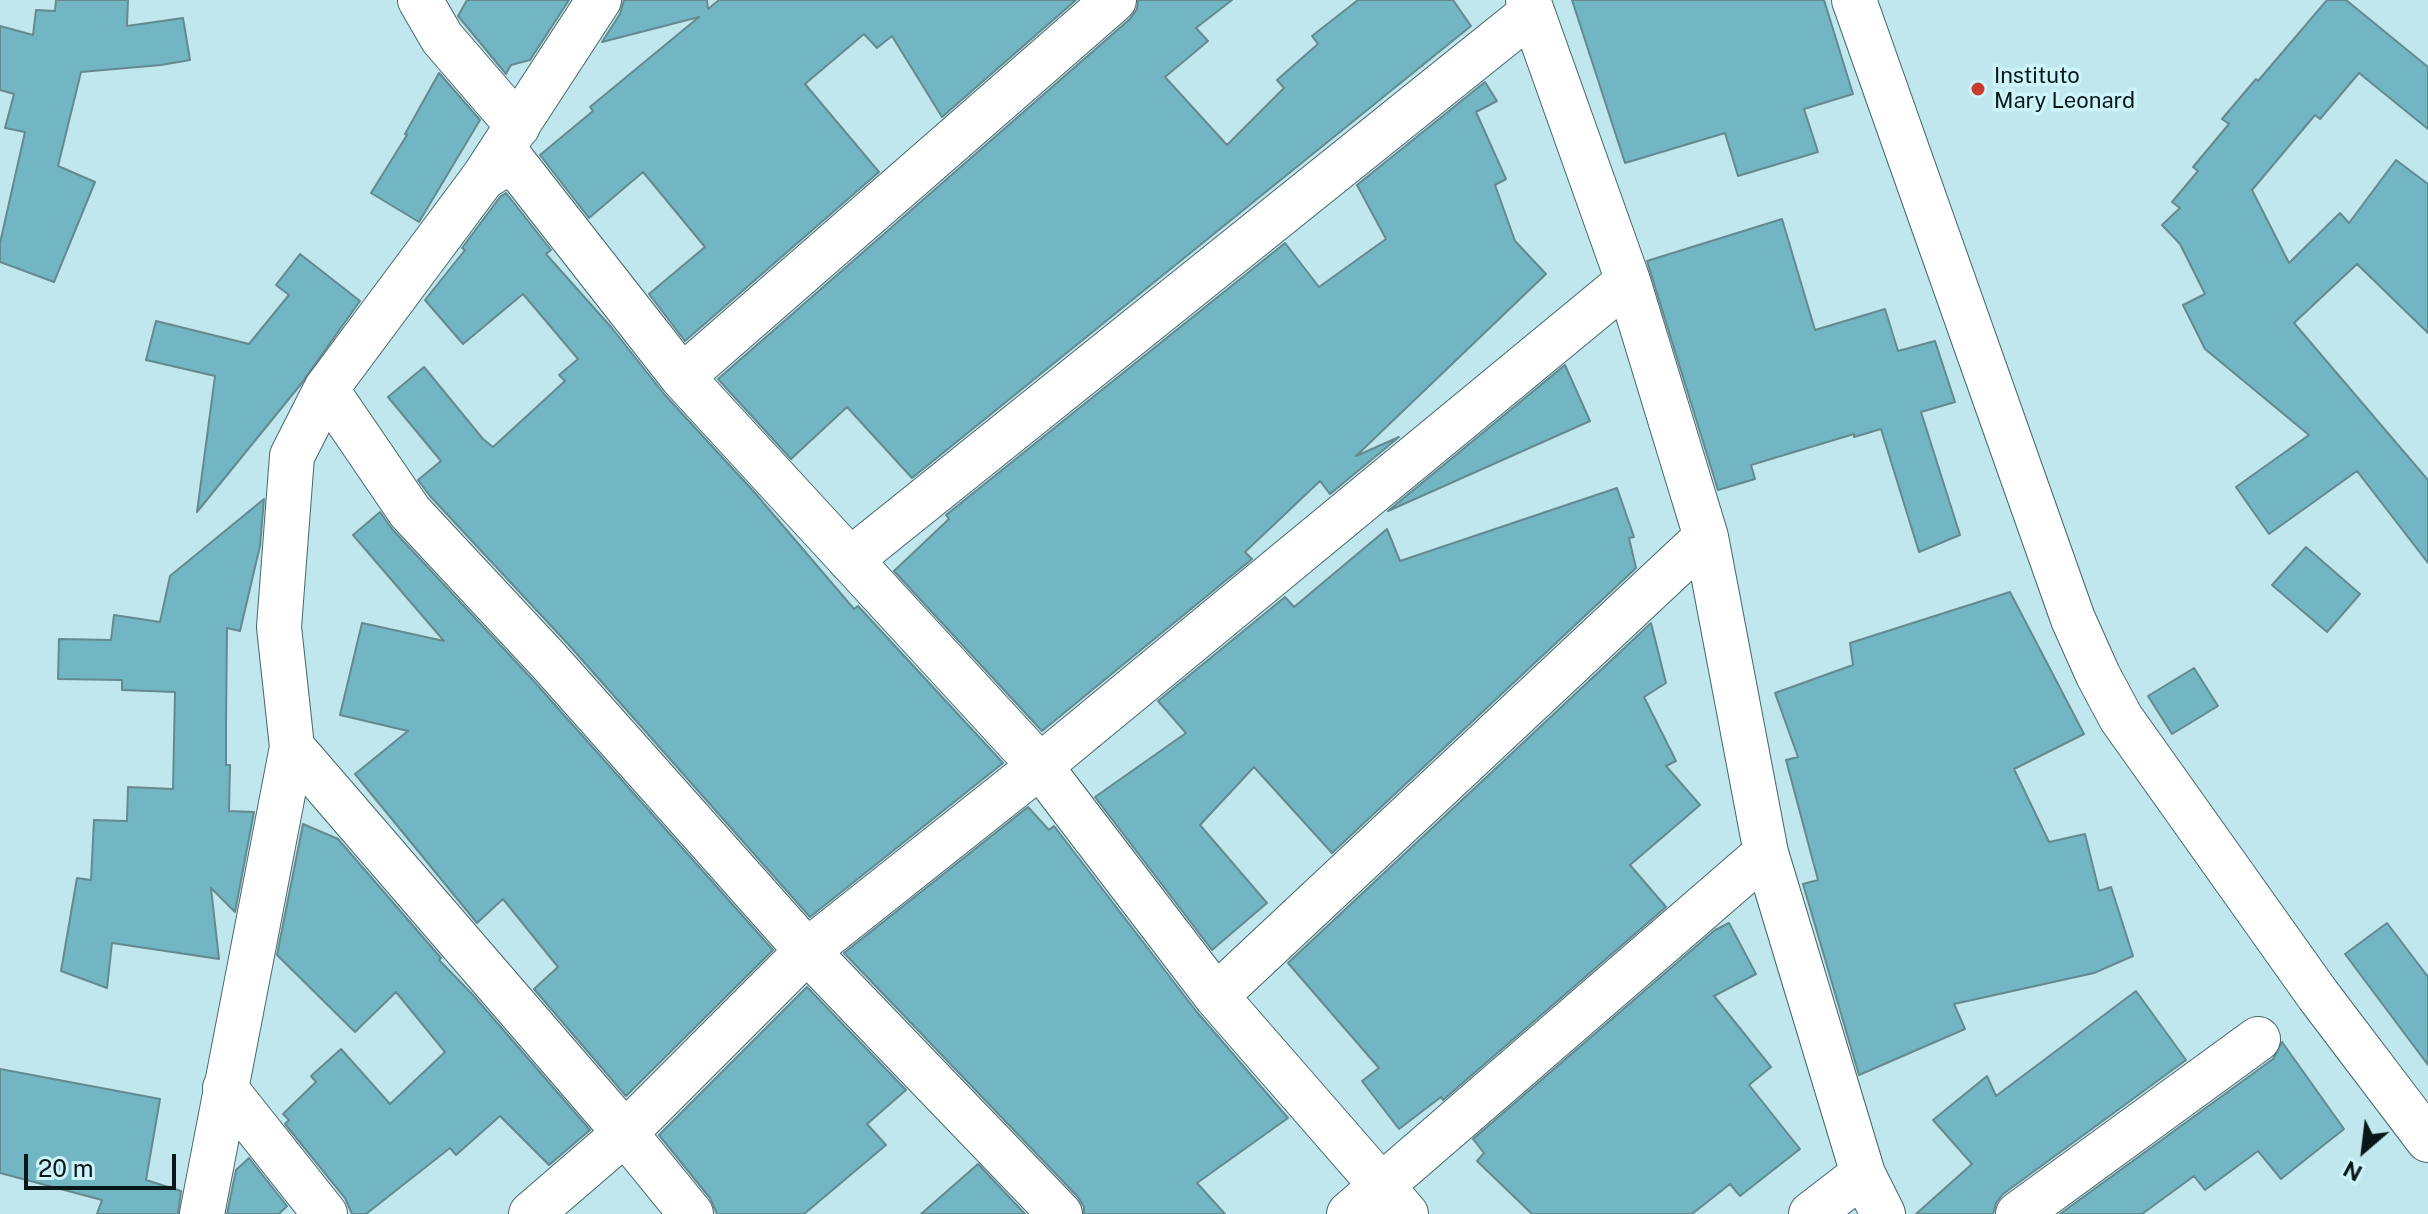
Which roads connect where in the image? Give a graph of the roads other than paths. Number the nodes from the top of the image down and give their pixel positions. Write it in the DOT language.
graph roads {
  1 [pos="420,0"];
  2 [pos="599,0"];
  3 [pos="1114,0"];
  4 [pos="1854,0"];
  5 [pos="1530,6"];
  6 [pos="518,126"];
  7 [pos="483,178"];
  8 [pos="1628,281"];
  9 [pos="682,377"];
  10 [pos="326,389"];
  11 [pos="1706,537"];
  12 [pos="850,560"];
  13 [pos="292,747"];
  14 [pos="1040,766"];
  15 [pos="1766,853"];
  16 [pos="807,951"];
  17 [pos="1216,996"];
  18 [pos="2258,1039"];
  19 [pos="225,1088"];
  20 [pos="625,1133"];
  21 [pos="2428,1140"];
  22 [pos="1863,1174"];
  23 [pos="1378,1204"];
  24 [pos="202,1214"];
  25 [pos="325,1214"];
  26 [pos="531,1214"];
  27 [pos="691,1214"];
  28 [pos="1060,1214"];
  29 [pos="1811,1214"];
  30 [pos="1883,1214"];
  31 [pos="2018,1214"];
  1 -- 6 [label="street"];
  2 -- 6 [label="street"];
  3 -- 9 [label="street"];
  4 -- 21 [label="street"];
  5 -- 8 [label="street"];
  5 -- 12 [label="street"];
  6 -- 7 [label="street"];
  7 -- 9 [label="street"];
  7 -- 10 [label="street"];
  8 -- 11 [label="street"];
  8 -- 14 [label="street"];
  9 -- 12 [label="street"];
  10 -- 13 [label="street"];
  10 -- 16 [label="street"];
  11 -- 15 [label="street"];
  11 -- 17 [label="street"];
  12 -- 14 [label="street"];
  13 -- 19 [label="street"];
  13 -- 20 [label="street"];
  14 -- 16 [label="street"];
  14 -- 17 [label="street"];
  15 -- 22 [label="street"];
  15 -- 23 [label="street"];
  16 -- 20 [label="street"];
  16 -- 28 [label="street"];
  17 -- 23 [label="street"];
  18 -- 31 [label="street"];
  19 -- 24 [label="street"];
  19 -- 25 [label="street"];
  20 -- 26 [label="street"];
  20 -- 27 [label="street"];
  22 -- 29 [label="street"];
  22 -- 30 [label="street"];
}
